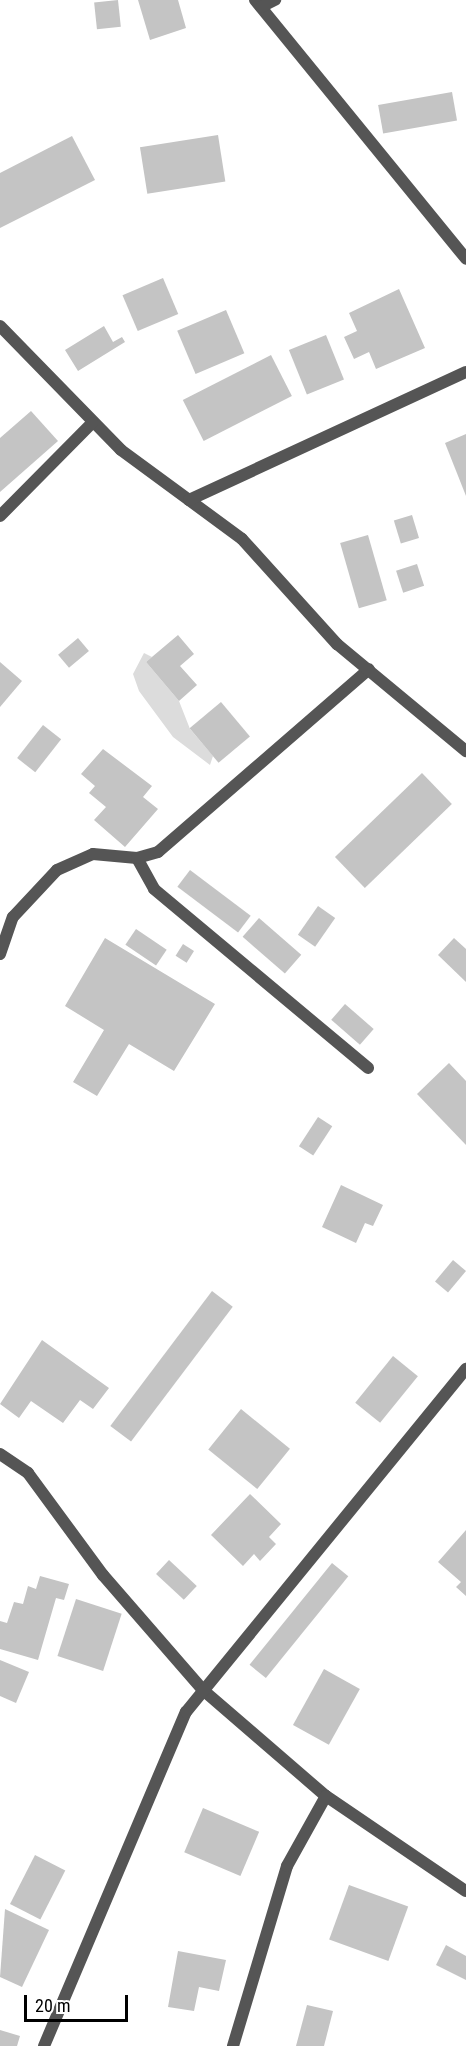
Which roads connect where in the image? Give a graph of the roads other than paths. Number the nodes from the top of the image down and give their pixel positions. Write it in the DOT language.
graph roads {
  1 [pos="274,0"];
  2 [pos="258,3"];
  3 [pos="466,259"];
  4 [pos="0,326"];
  5 [pos="466,372"];
  6 [pos="92,423"];
  7 [pos="189,500"];
  8 [pos="0,516"];
  9 [pos="369,669"];
  10 [pos="466,751"];
  11 [pos="137,858"];
  12 [pos="0,954"];
  13 [pos="368,1068"];
  14 [pos="466,1369"];
  15 [pos="0,1454"];
  16 [pos="203,1690"];
  17 [pos="326,1796"];
  18 [pos="466,1891"];
  19 [pos="44,2046"];
  20 [pos="233,2046"];
  1 -- 2 [label="street"];
  2 -- 3 [label="street"];
  4 -- 6 [label="street"];
  5 -- 7 [label="street"];
  6 -- 7 [label="street"];
  6 -- 8 [label="street"];
  7 -- 9 [label="street"];
  9 -- 10 [label="street"];
  9 -- 11 [label="street"];
  11 -- 12 [label="street"];
  11 -- 13 [label="street"];
  14 -- 16 [label="street"];
  15 -- 16 [label="street"];
  16 -- 17 [label="street"];
  16 -- 19 [label="street"];
  17 -- 18 [label="street"];
  17 -- 20 [label="street"];
}
